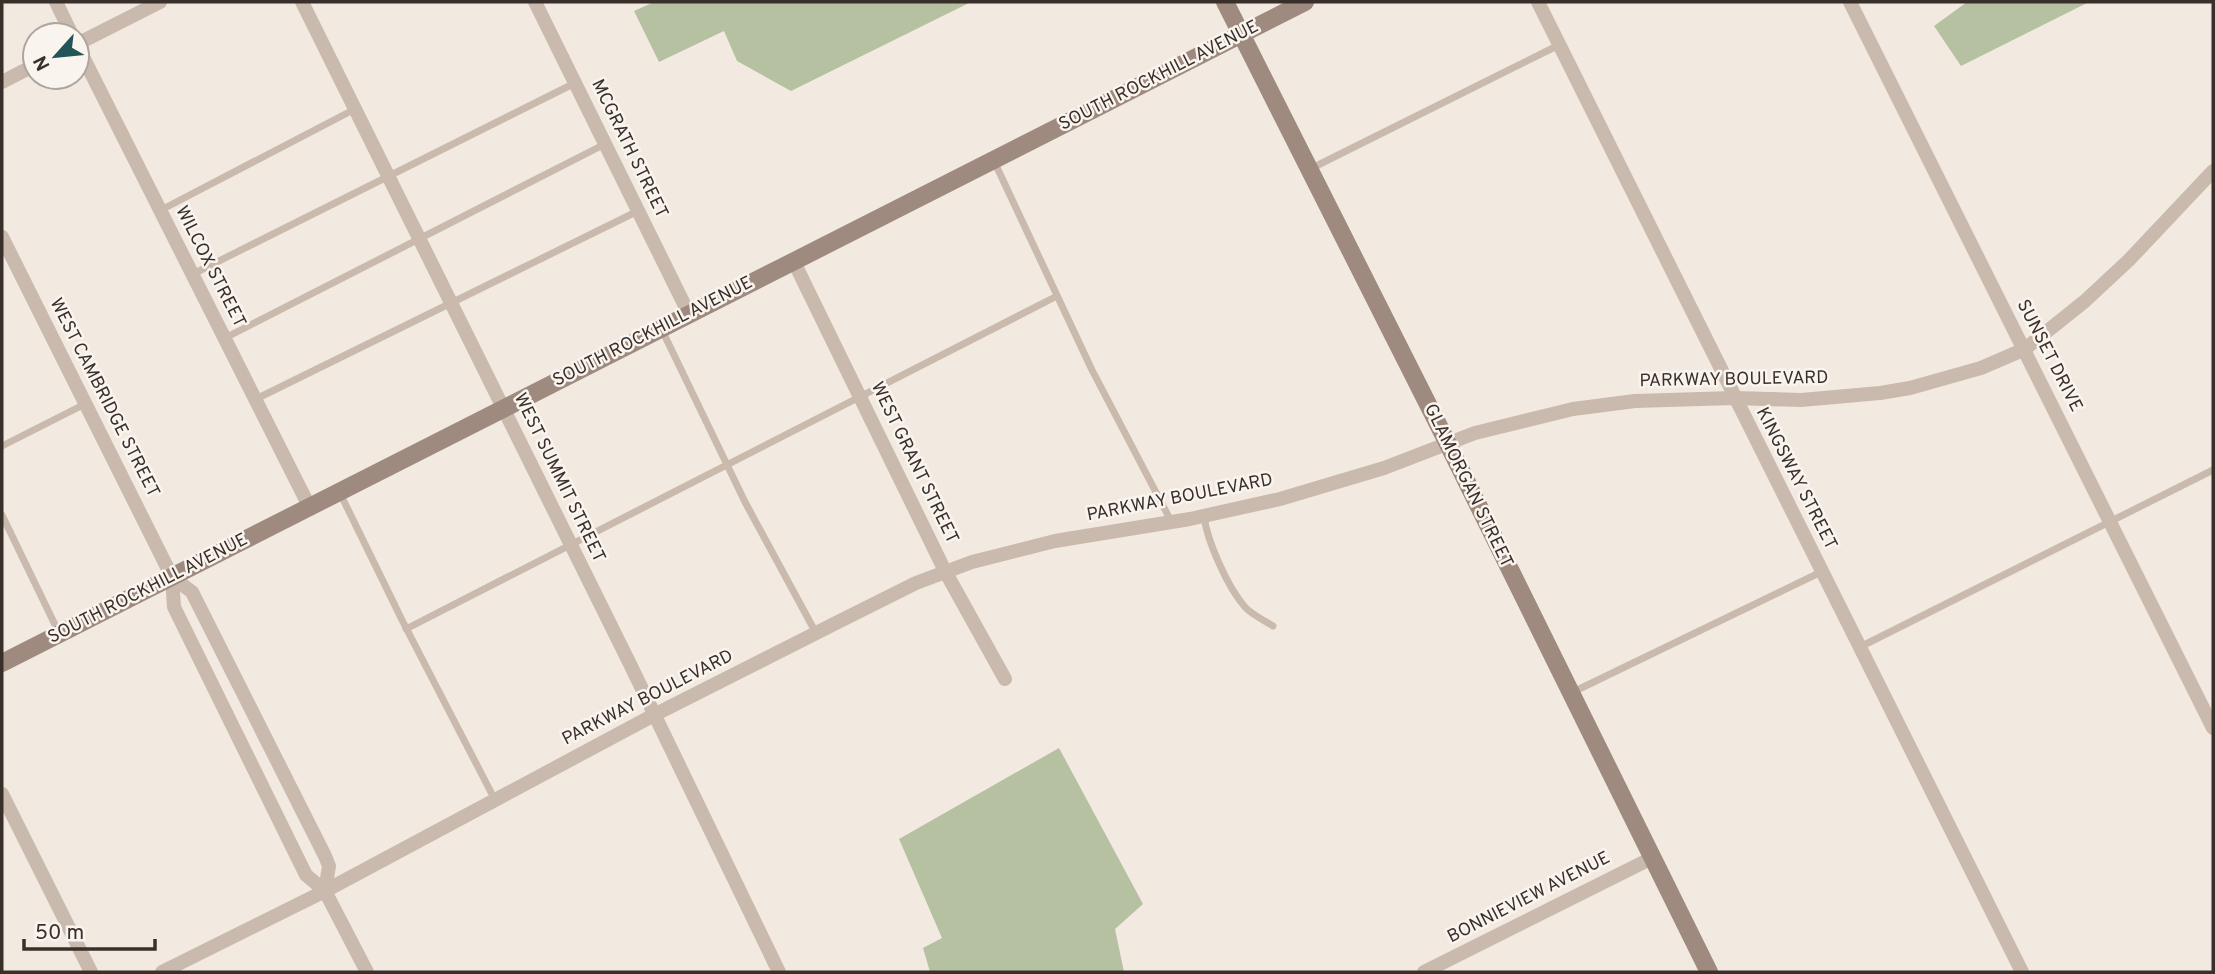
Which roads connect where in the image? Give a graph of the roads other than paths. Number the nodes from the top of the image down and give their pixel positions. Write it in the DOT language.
graph roads {
  1 [pos="55,2"];
  2 [pos="160,2"];
  3 [pos="302,2"];
  4 [pos="535,2"];
  5 [pos="1225,2"];
  6 [pos="1305,2"];
  7 [pos="1538,2"];
  8 [pos="1850,2"];
  9 [pos="65,21"];
  10 [pos="1241,34"];
  11 [pos="91,37"];
  12 [pos="1559,45"];
  13 [pos="21,72"];
  14 [pos="91,72"];
  15 [pos="2,82"];
  16 [pos="575,83"];
  17 [pos="355,109"];
  18 [pos="605,144"];
  19 [pos="994,161"];
  20 [pos="1309,169"];
  21 [pos="2213,171"];
  22 [pos="388,176"];
  23 [pos="160,211"];
  24 [pos="638,211"];
  25 [pos="2,237"];
  26 [pos="419,239"];
  27 [pos="794,262"];
  28 [pos="192,275"];
  29 [pos="1057,296"];
  30 [pos="452,305"];
  31 [pos="689,314"];
  32 [pos="662,328"];
  33 [pos="225,338"];
  34 [pos="2025,349"];
  35 [pos="861,397"];
  36 [pos="1734,398"];
  37 [pos="255,400"];
  38 [pos="85,404"];
  39 [pos="503,408"];
  40 [pos="1447,442"];
  41 [pos="2,446"];
  42 [pos="728,464"];
  43 [pos="2213,470"];
  44 [pos="338,491"];
  45 [pos="309,506"];
  46 [pos="2,514"];
  47 [pos="1205,516"];
  48 [pos="1171,521"];
  49 [pos="2111,521"];
  50 [pos="571,545"];
  51 [pos="945,571"];
  52 [pos="1821,572"];
  53 [pos="172,576"];
  54 [pos="1273,626"];
  55 [pos="406,629"];
  56 [pos="816,633"];
  57 [pos="59,634"];
  58 [pos="1859,647"];
  59 [pos="2,663"];
  60 [pos="1005,679"];
  61 [pos="1570,693"];
  62 [pos="654,715"];
  63 [pos="2213,728"];
  64 [pos="2,794"];
  65 [pos="495,800"];
  66 [pos="1652,858"];
  67 [pos="325,891"];
  68 [pos="91,972"];
  69 [pos="162,972"];
  70 [pos="367,972"];
  71 [pos="779,972"];
  72 [pos="1424,972"];
  73 [pos="1709,972"];
  74 [pos="2022,972"];
  1 -- 9 [label="street"];
  2 -- 11 [label="street"];
  3 -- 17 [label="street, WEST SUMMIT STREET"];
  4 -- 16 [label="street, MCGRATH STREET"];
  5 -- 10 [label="street, GLAMORGAN STREET"];
  6 -- 10 [label="street, SOUTH ROCKHILL AVENUE"];
  7 -- 12 [label="street, KINGSWAY STREET"];
  8 -- 34 [label="street, SUNSET DRIVE"];
  10 -- 19 [label="street, SOUTH ROCKHILL AVENUE"];
  10 -- 20 [label="street, GLAMORGAN STREET"];
  12 -- 20 [label="lane"];
  12 -- 36 [label="street, KINGSWAY STREET"];
  13 -- 15 [label="street"];
  14 -- 23 [label="street, WILCOX STREET"];
  16 -- 18 [label="street, MCGRATH STREET"];
  16 -- 22 [label="lane"];
  17 -- 22 [label="street, WEST SUMMIT STREET"];
  17 -- 23 [label="lane"];
  18 -- 24 [label="street, MCGRATH STREET"];
  18 -- 26 [label="lane"];
  19 -- 27 [label="street, SOUTH ROCKHILL AVENUE"];
  19 -- 29 [label="lane"];
  20 -- 40 [label="street, GLAMORGAN STREET"];
  21 -- 34 [label="street, PARKWAY BOULEVARD"];
  22 -- 26 [label="street, WEST SUMMIT STREET"];
  22 -- 28 [label="lane"];
  23 -- 28 [label="street, WILCOX STREET"];
  24 -- 30 [label="lane"];
  24 -- 31 [label="street, MCGRATH STREET"];
  25 -- 38 [label="street, WEST CAMBRIDGE STREET"];
  26 -- 30 [label="street, WEST SUMMIT STREET"];
  26 -- 33 [label="lane"];
  27 -- 31 [label="street, SOUTH ROCKHILL AVENUE"];
  27 -- 35 [label="street, WEST GRANT STREET"];
  28 -- 33 [label="street, WILCOX STREET"];
  29 -- 35 [label="lane"];
  29 -- 48 [label="lane"];
  30 -- 37 [label="lane"];
  30 -- 39 [label="street, WEST SUMMIT STREET"];
  31 -- 32 [label="street, SOUTH ROCKHILL AVENUE"];
  32 -- 39 [label="street, SOUTH ROCKHILL AVENUE"];
  32 -- 42 [label="lane"];
  33 -- 37 [label="street, WILCOX STREET"];
  34 -- 36 [label="street, PARKWAY BOULEVARD"];
  34 -- 49 [label="street, SUNSET DRIVE"];
  35 -- 42 [label="lane"];
  35 -- 51 [label="street, WEST GRANT STREET"];
  36 -- 40 [label="street, PARKWAY BOULEVARD"];
  36 -- 52 [label="street, KINGSWAY STREET"];
  37 -- 45 [label="street, WILCOX STREET"];
  38 -- 41 [label="lane"];
  38 -- 53 [label="street, WEST CAMBRIDGE STREET"];
  39 -- 44 [label="street, SOUTH ROCKHILL AVENUE"];
  39 -- 50 [label="street, WEST SUMMIT STREET"];
  40 -- 47 [label="street, PARKWAY BOULEVARD"];
  40 -- 61 [label="street, GLAMORGAN STREET"];
  42 -- 50 [label="lane"];
  42 -- 56 [label="lane"];
  43 -- 49 [label="lane"];
  44 -- 45 [label="street, SOUTH ROCKHILL AVENUE"];
  44 -- 55 [label="lane"];
  45 -- 53 [label="street, SOUTH ROCKHILL AVENUE"];
  46 -- 57 [label="lane"];
  47 -- 48 [label="street, PARKWAY BOULEVARD"];
  47 -- 54 [label="lane"];
  48 -- 51 [label="street, PARKWAY BOULEVARD"];
  49 -- 58 [label="lane"];
  49 -- 63 [label="street, SUNSET DRIVE"];
  50 -- 55 [label="lane"];
  50 -- 62 [label="street, WEST SUMMIT STREET"];
  51 -- 56 [label="street, PARKWAY BOULEVARD"];
  51 -- 60 [label="street, WEST GRANT STREET"];
  52 -- 58 [label="street, KINGSWAY STREET"];
  52 -- 61 [label="lane"];
  53 -- 57 [label="street, SOUTH ROCKHILL AVENUE"];
  53 -- 67 [label="street, WEST CAMBRIDGE STREET"];
  53 -- 67 [label="street, WEST CAMBRIDGE STREET"];
  55 -- 65 [label="lane"];
  56 -- 62 [label="street, PARKWAY BOULEVARD"];
  57 -- 59 [label="street, SOUTH ROCKHILL AVENUE"];
  58 -- 74 [label="street, KINGSWAY STREET"];
  61 -- 66 [label="street, GLAMORGAN STREET"];
  62 -- 65 [label="street, PARKWAY BOULEVARD"];
  62 -- 71 [label="street, WEST SUMMIT STREET"];
  64 -- 68 [label="street"];
  65 -- 67 [label="street, PARKWAY BOULEVARD"];
  66 -- 72 [label="street, BONNIEVIEW AVENUE"];
  66 -- 73 [label="street, GLAMORGAN STREET"];
  67 -- 69 [label="street, PARKWAY BOULEVARD"];
  67 -- 70 [label="street, WEST CAMBRIDGE STREET"];
}
